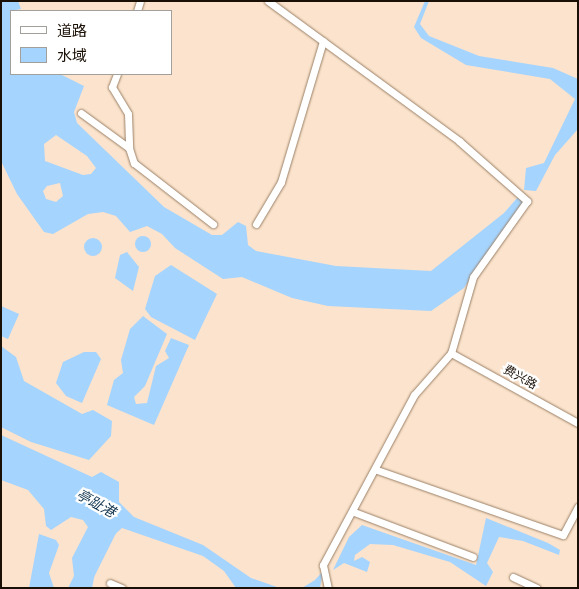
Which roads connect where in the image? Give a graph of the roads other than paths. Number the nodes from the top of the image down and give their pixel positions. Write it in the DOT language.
graph roads {
  1 [pos="268,1"];
  2 [pos="323,41"];
  3 [pos="117,75"];
  4 [pos="81,113"];
  5 [pos="129,148"];
  6 [pos="213,224"];
  7 [pos="256,224"];
  8 [pos="451,353"];
  9 [pos="578,423"];
  10 [pos="378,470"];
  11 [pos="578,508"];
  12 [pos="354,512"];
  13 [pos="473,558"];
  14 [pos="513,577"];
  15 [pos="110,583"];
  16 [pos="122,588"];
  17 [pos="328,588"];
  18 [pos="537,588"];
  1 -- 2 [label="street"];
  2 -- 7 [label="street"];
  2 -- 8 [label="street"];
  3 -- 5 [label="street"];
  4 -- 5 [label="street"];
  5 -- 6 [label="street"];
  8 -- 9 [label="street, 费兴路"];
  8 -- 10 [label="street"];
  10 -- 11 [label="street"];
  10 -- 12 [label="street"];
  12 -- 13 [label="street"];
  12 -- 17 [label="street"];
  14 -- 18 [label="street"];
  15 -- 16 [label="street"];
}
